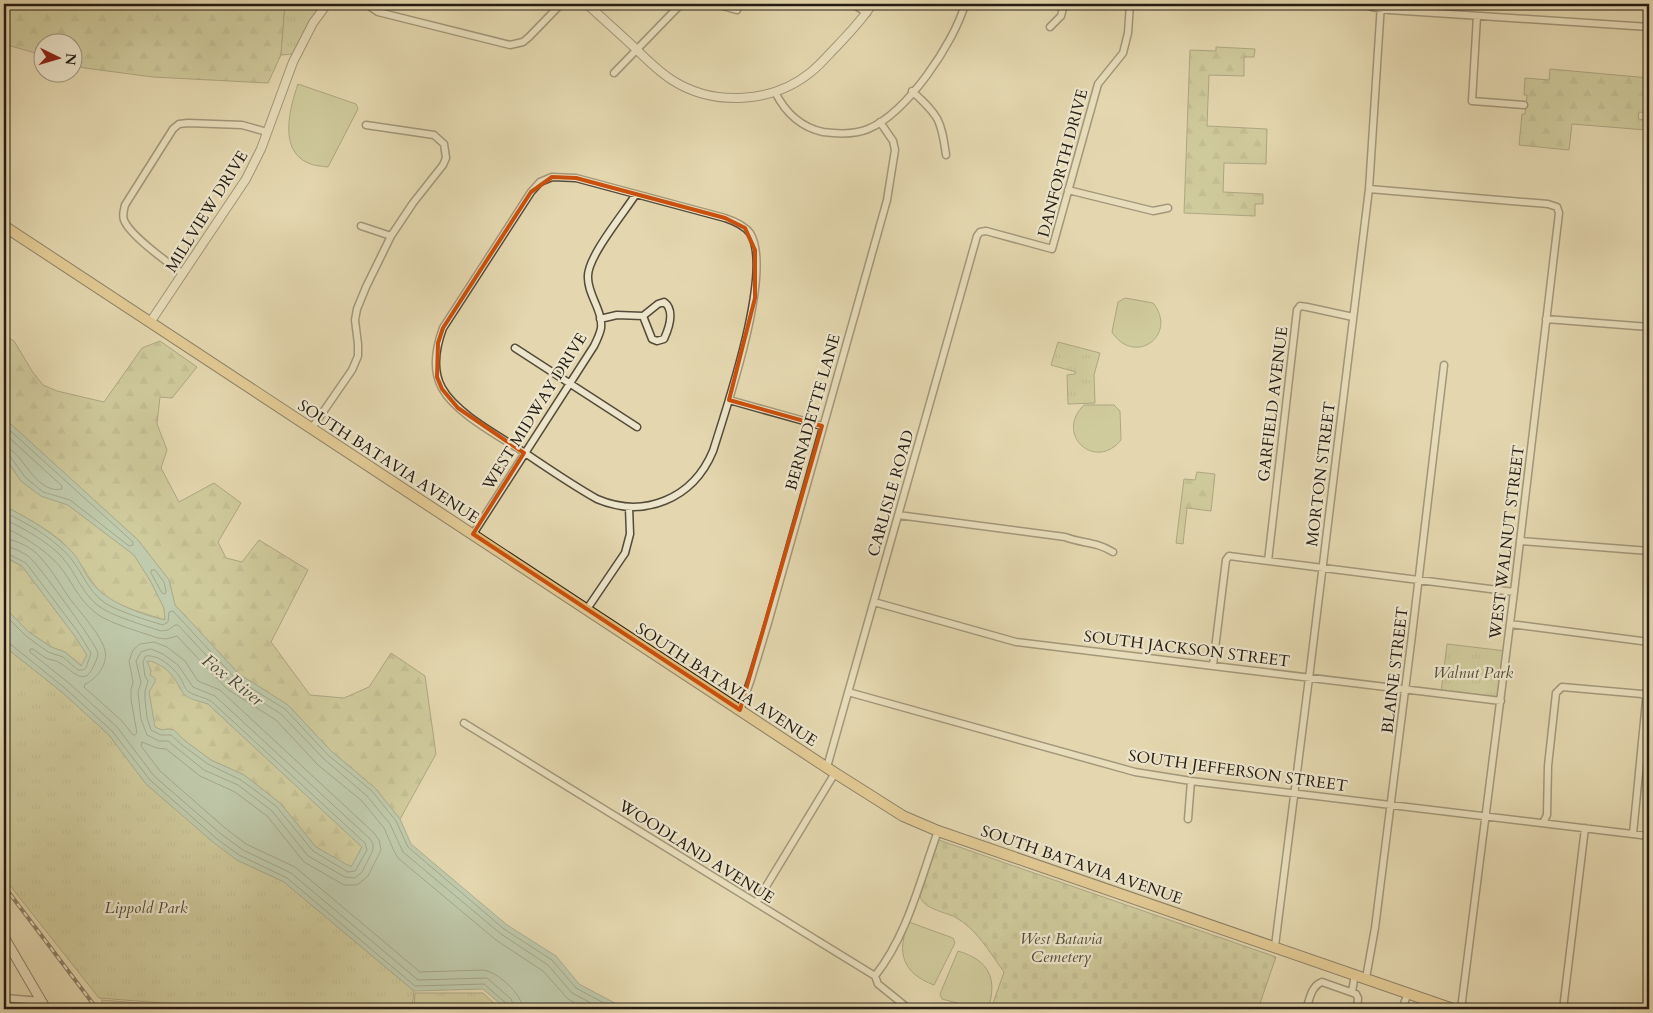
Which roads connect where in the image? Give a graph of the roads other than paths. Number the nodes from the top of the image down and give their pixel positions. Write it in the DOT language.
graph roads {
  1 [pos="327,4"];
  2 [pos="366,4"];
  3 [pos="561,4"];
  4 [pos="587,4"];
  5 [pos="681,4"];
  6 [pos="720,4"];
  7 [pos="853,4"];
  8 [pos="872,4"];
  9 [pos="965,4"];
  10 [pos="1064,4"];
  11 [pos="1130,4"];
  12 [pos="1362,4"];
  13 [pos="1381,6"];
  14 [pos="737,10"];
  15 [pos="866,13"];
  16 [pos="1477,16"];
  17 [pos="1050,26"];
  18 [pos="1649,27"];
  19 [pos="637,50"];
  20 [pos="614,73"];
  21 [pos="775,92"];
  22 [pos="912,92"];
  23 [pos="1524,105"];
  24 [pos="880,122"];
  25 [pos="366,125"];
  26 [pos="267,132"];
  27 [pos="946,155"];
  28 [pos="1369,189"];
  29 [pos="1068,190"];
  30 [pos="636,194"];
  31 [pos="1168,208"];
  32 [pos="4,226"];
  33 [pos="361,226"];
  34 [pos="986,231"];
  35 [pos="391,236"];
  36 [pos="183,274"];
  37 [pos="643,316"];
  38 [pos="1353,317"];
  39 [pos="1546,318"];
  40 [pos="600,319"];
  41 [pos="151,321"];
  42 [pos="1649,327"];
  43 [pos="516,348"];
  44 [pos="1444,365"];
  45 [pos="571,383"];
  46 [pos="728,400"];
  47 [pos="822,426"];
  48 [pos="637,427"];
  49 [pos="312,428"];
  50 [pos="524,453"];
  51 [pos="629,507"];
  52 [pos="898,516"];
  53 [pos="473,534"];
  54 [pos="1521,541"];
  55 [pos="1649,551"];
  56 [pos="1113,552"];
  57 [pos="1268,561"];
  58 [pos="1322,568"];
  59 [pos="1419,579"];
  60 [pos="1514,592"];
  61 [pos="874,602"];
  62 [pos="587,609"];
  63 [pos="1510,624"];
  64 [pos="1649,642"];
  65 [pos="1213,665"];
  66 [pos="1310,677"];
  67 [pos="1406,689"];
  68 [pos="848,692"];
  69 [pos="1501,701"];
  70 [pos="740,710"];
  71 [pos="464,723"];
  72 [pos="831,770"];
  73 [pos="1191,780"];
  74 [pos="1294,792"];
  75 [pos="1391,804"];
  76 [pos="1487,816"];
  77 [pos="1188,819"];
  78 [pos="1542,823"];
  79 [pos="1585,828"];
  80 [pos="938,831"];
  81 [pos="1633,834"];
  82 [pos="1649,836"];
  83 [pos="756,903"];
  84 [pos="4,937"];
  85 [pos="1275,946"];
  86 [pos="1355,974"];
  87 [pos="875,976"];
  88 [pos="1366,978"];
  89 [pos="1352,992"];
  90 [pos="1408,993"];
  91 [pos="4,998"];
  92 [pos="44,1005"];
  93 [pos="909,1009"];
  94 [pos="1306,1009"];
  95 [pos="1357,1009"];
  96 [pos="1402,1009"];
  97 [pos="1453,1009"];
  98 [pos="1461,1009"];
  99 [pos="1563,1009"];
  1 -- 26 [label="street, MILLVIEW DRIVE"];
  2 -- 3 [label="street"];
  4 -- 19 [label="street"];
  5 -- 19 [label="street"];
  6 -- 14 [label="street"];
  7 -- 15 [label="street"];
  8 -- 15 [label="street"];
  9 -- 22 [label="street"];
  10 -- 17 [label="street"];
  11 -- 29 [label="street, DANFORTH DRIVE"];
  12 -- 13 [label="street"];
  13 -- 16 [label="street"];
  13 -- 28 [label="street, MORTON STREET"];
  15 -- 21 [label="street"];
  16 -- 18 [label="street"];
  16 -- 23 [label="street"];
  19 -- 20 [label="street"];
  19 -- 21 [label="street"];
  21 -- 24 [label="street"];
  22 -- 24 [label="street"];
  22 -- 27 [label="street"];
  24 -- 47 [label="street, BERNADETTE LANE"];
  25 -- 35 [label="street"];
  26 -- 36 [label="street, MILLVIEW DRIVE"];
  26 -- 36 [label="street"];
  28 -- 38 [label="street, MORTON STREET"];
  28 -- 39 [label="street, WEST WALNUT STREET"];
  29 -- 31 [label="street"];
  29 -- 34 [label="street, DANFORTH DRIVE"];
  30 -- 40 [label="street, WEST MIDWAY DRIVE"];
  30 -- 46 [label="street"];
  30 -- 50 [label="street"];
  32 -- 41 [label="main road, SOUTH BATAVIA AVENUE"];
  33 -- 35 [label="street"];
  34 -- 52 [label="street, CARLISLE ROAD"];
  35 -- 49 [label="street"];
  36 -- 41 [label="street, MILLVIEW DRIVE"];
  37 -- 37 [label="street"];
  37 -- 40 [label="street"];
  38 -- 57 [label="street, GARFIELD AVENUE"];
  38 -- 58 [label="street, MORTON STREET"];
  39 -- 42 [label="street"];
  39 -- 54 [label="street, WEST WALNUT STREET"];
  40 -- 45 [label="street, WEST MIDWAY DRIVE"];
  41 -- 49 [label="main road, SOUTH BATAVIA AVENUE"];
  43 -- 45 [label="street"];
  44 -- 59 [label="street, BLAINE STREET"];
  45 -- 48 [label="street"];
  45 -- 50 [label="street, WEST MIDWAY DRIVE"];
  46 -- 47 [label="street"];
  46 -- 51 [label="street"];
  47 -- 70 [label="street, BERNADETTE LANE"];
  49 -- 53 [label="main road, SOUTH BATAVIA AVENUE"];
  50 -- 51 [label="street"];
  50 -- 53 [label="street, WEST MIDWAY DRIVE"];
  51 -- 62 [label="street"];
  52 -- 56 [label="street"];
  52 -- 61 [label="street, CARLISLE ROAD"];
  53 -- 62 [label="main road, SOUTH BATAVIA AVENUE"];
  54 -- 55 [label="street"];
  54 -- 60 [label="street, WEST WALNUT STREET"];
  57 -- 58 [label="street"];
  57 -- 65 [label="street"];
  58 -- 59 [label="street"];
  58 -- 66 [label="street, MORTON STREET"];
  59 -- 60 [label="street"];
  59 -- 67 [label="street, BLAINE STREET"];
  60 -- 63 [label="street, WEST WALNUT STREET"];
  61 -- 65 [label="street, SOUTH JACKSON STREET"];
  61 -- 68 [label="street, CARLISLE ROAD"];
  62 -- 70 [label="main road, SOUTH BATAVIA AVENUE"];
  63 -- 64 [label="street"];
  63 -- 69 [label="street, WEST WALNUT STREET"];
  65 -- 66 [label="street, SOUTH JACKSON STREET"];
  66 -- 67 [label="street, SOUTH JACKSON STREET"];
  66 -- 74 [label="street, MORTON STREET"];
  67 -- 69 [label="street, SOUTH JACKSON STREET"];
  67 -- 75 [label="street, BLAINE STREET"];
  68 -- 72 [label="street, CARLISLE ROAD"];
  68 -- 73 [label="street, SOUTH JEFFERSON STREET"];
  69 -- 76 [label="street, WEST WALNUT STREET"];
  70 -- 72 [label="main road, SOUTH BATAVIA AVENUE"];
  71 -- 83 [label="street, WOODLAND AVENUE"];
  72 -- 80 [label="main road, SOUTH BATAVIA AVENUE"];
  72 -- 83 [label="street, CARLISLE ROAD"];
  73 -- 74 [label="street, SOUTH JEFFERSON STREET"];
  73 -- 77 [label="street"];
  74 -- 75 [label="street, SOUTH JEFFERSON STREET"];
  74 -- 85 [label="street, MORTON STREET"];
  75 -- 76 [label="street, SOUTH JEFFERSON STREET"];
  75 -- 88 [label="street, BLAINE STREET"];
  76 -- 78 [label="street, SOUTH JEFFERSON STREET"];
  76 -- 98 [label="street, WEST WALNUT STREET"];
  78 -- 79 [label="street, SOUTH JEFFERSON STREET"];
  78 -- 81 [label="street"];
  79 -- 81 [label="street, SOUTH JEFFERSON STREET"];
  79 -- 99 [label="street"];
  80 -- 85 [label="main road, SOUTH BATAVIA AVENUE"];
  80 -- 87 [label="street"];
  81 -- 82 [label="street, SOUTH JEFFERSON STREET"];
  83 -- 87 [label="street, WOODLAND AVENUE"];
  84 -- 92 [label="main road"];
  85 -- 86 [label="main road, SOUTH BATAVIA AVENUE"];
  86 -- 88 [label="main road, SOUTH BATAVIA AVENUE"];
  86 -- 89 [label="street"];
  87 -- 93 [label="street, WOODLAND AVENUE"];
  88 -- 90 [label="main road, SOUTH BATAVIA AVENUE"];
  89 -- 94 [label="street"];
  89 -- 95 [label="street"];
  90 -- 96 [label="street"];
  90 -- 97 [label="main road, SOUTH BATAVIA AVENUE"];
  91 -- 92 [label="street"];
}
